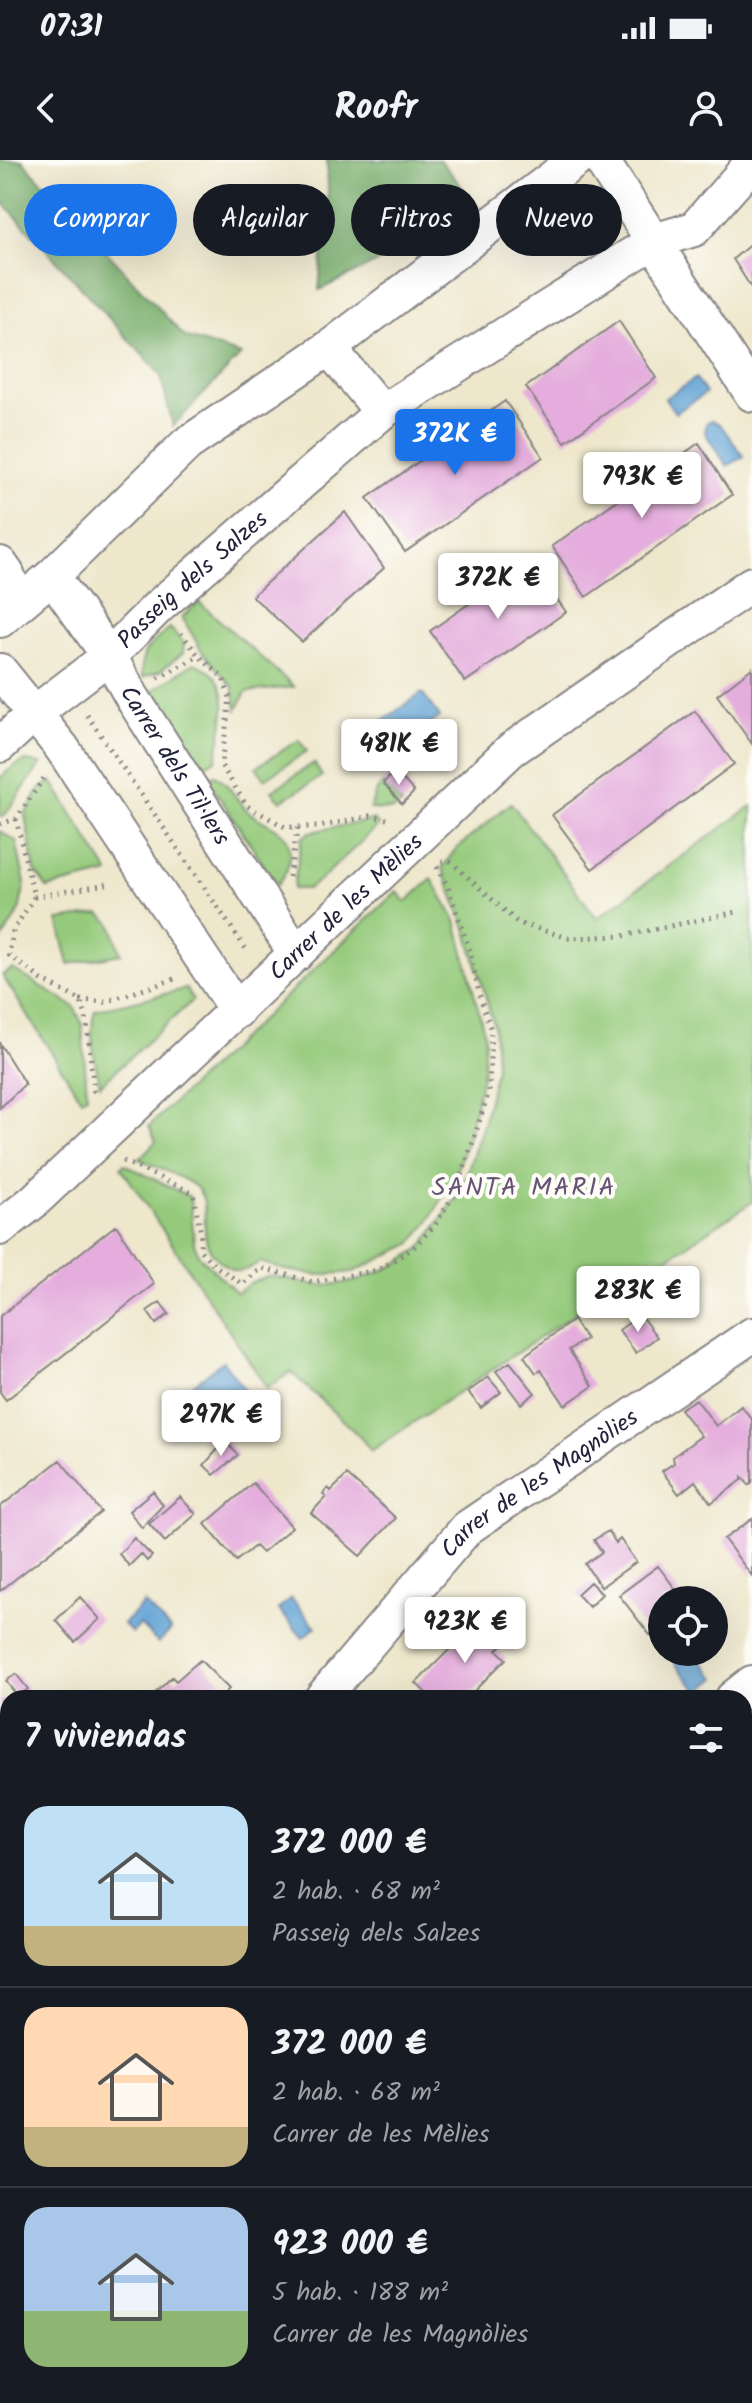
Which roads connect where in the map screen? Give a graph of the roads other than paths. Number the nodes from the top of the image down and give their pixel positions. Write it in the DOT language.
graph roads {
  1 [pos="576,160"];
  2 [pos="601,160"];
  3 [pos="752,163"];
  4 [pos="654,241"];
  5 [pos="329,348"];
  6 [pos="752,394"];
  7 [pos="382,412"];
  8 [pos="0,564"];
  9 [pos="52,576"];
  10 [pos="752,584"];
  11 [pos="9,612"];
  12 [pos="109,656"];
  13 [pos="0,671"];
  14 [pos="36,712"];
  15 [pos="0,745"];
  16 [pos="296,954"];
  17 [pos="237,1011"];
  18 [pos="0,1228"];
  19 [pos="752,1335"];
  20 [pos="329,1690"];
  1 -- 5 [label="street"];
  2 -- 4 [label="street"];
  3 -- 4 [label="street, Passeig dels Salzes"];
  4 -- 6 [label="street"];
  4 -- 7 [label="street, Passeig dels Salzes"];
  5 -- 7 [label="street"];
  5 -- 9 [label="street"];
  7 -- 12 [label="street, Passeig dels Salzes"];
  8 -- 11 [label="street"];
  9 -- 11 [label="street"];
  9 -- 12 [label="street, Carrer dels Til·lers"];
  10 -- 16 [label="street, Carrer de les Mèlies"];
  12 -- 14 [label="street, Passeig dels Salzes"];
  12 -- 16 [label="street, Carrer dels Til·lers"];
  13 -- 14 [label="street"];
  14 -- 15 [label="street, Passeig dels Salzes"];
  14 -- 17 [label="street"];
  16 -- 17 [label="street, Carrer de les Mèlies"];
  17 -- 18 [label="street, Carrer de les Mèlies"];
  19 -- 20 [label="street, Carrer de les Magnòlies"];
}
